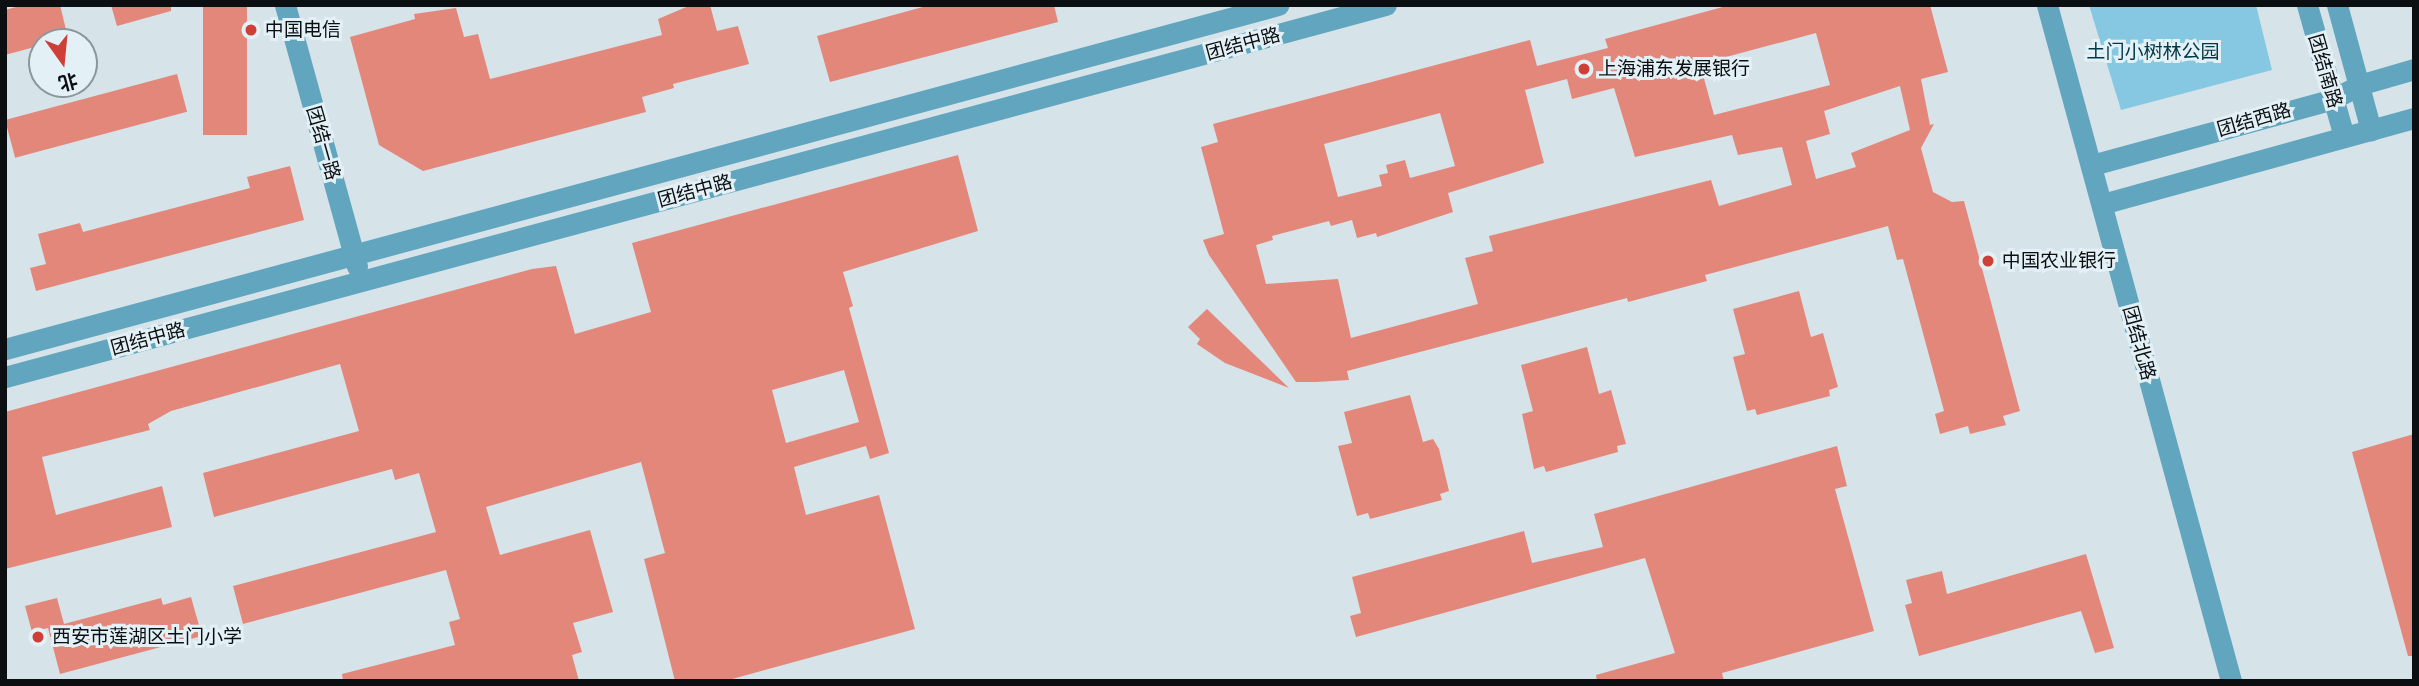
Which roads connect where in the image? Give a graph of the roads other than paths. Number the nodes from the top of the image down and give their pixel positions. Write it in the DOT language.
graph roads {
  1 [pos="285,5"];
  2 [pos="1278,5"];
  3 [pos="1386,5"];
  4 [pos="2047,5"];
  5 [pos="2307,5"];
  6 [pos="2337,5"];
  7 [pos="2414,69"];
  8 [pos="2358,85"];
  9 [pos="2333,99"];
  10 [pos="2414,118"];
  11 [pos="2371,130"];
  12 [pos="2344,137"];
  13 [pos="2092,165"];
  14 [pos="2102,204"];
  15 [pos="354,253"];
  16 [pos="361,281"];
  17 [pos="5,349"];
  18 [pos="5,377"];
  19 [pos="2231,681"];
  1 -- 15 [label="street, 团结一路"];
  2 -- 15 [label="street, 团结中路"];
  3 -- 16 [label="street, 团结中路"];
  4 -- 13 [label="street, 团结北路"];
  5 -- 9 [label="street, 团结南路"];
  6 -- 8 [label="street, 团结南路"];
  7 -- 8 [label="street, 团结西路"];
  8 -- 9 [label="street, 团结西路"];
  8 -- 11 [label="street, 团结南路"];
  9 -- 12 [label="street, 团结南路"];
  9 -- 13 [label="street, 团结西路"];
  10 -- 11 [label="street, 团结西路"];
  11 -- 12 [label="street, 团结西路"];
  12 -- 14 [label="street, 团结西路"];
  13 -- 14 [label="street, 团结北路"];
  14 -- 19 [label="street, 团结北路"];
  15 -- 16 [label="street, 团结一路"];
  15 -- 17 [label="street, 团结中路"];
  16 -- 18 [label="street, 团结中路"];
}
